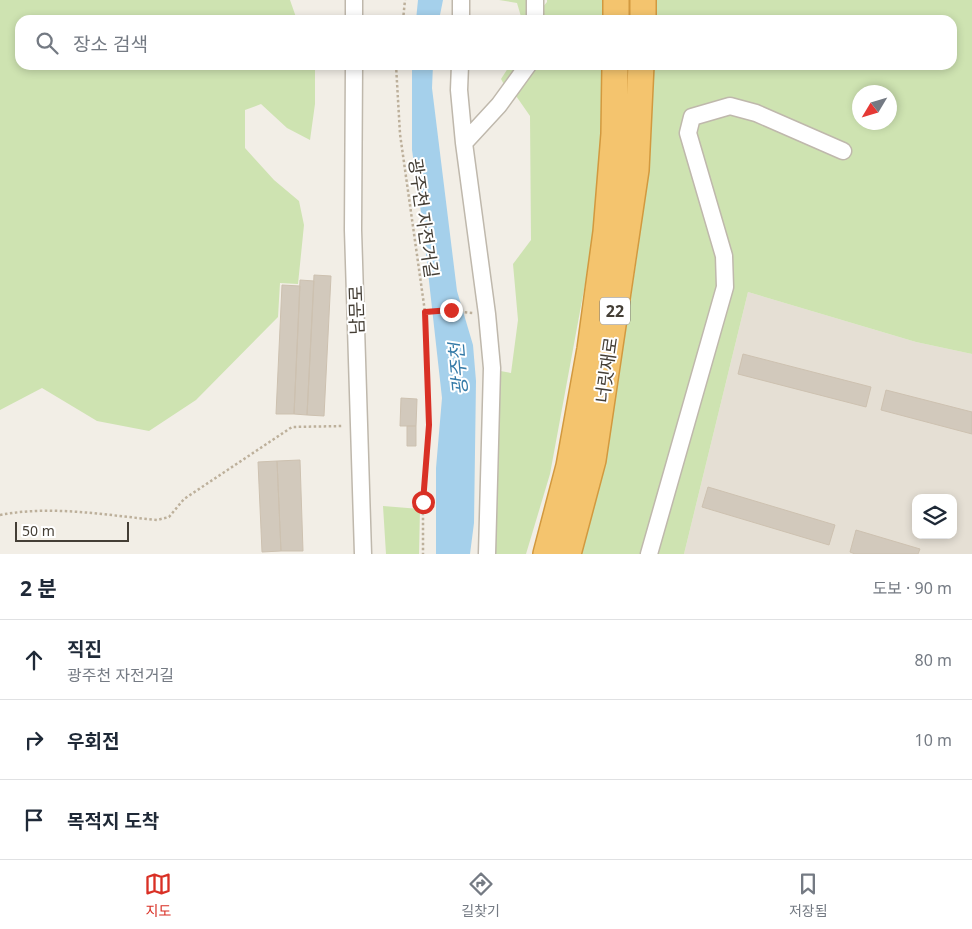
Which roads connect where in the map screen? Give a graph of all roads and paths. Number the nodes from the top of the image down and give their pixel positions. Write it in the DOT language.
graph roads {
  1 [pos="354,0"];
  2 [pos="405,0"];
  3 [pos="461,0"];
  4 [pos="534,0"];
  5 [pos="616,0"];
  6 [pos="643,0"];
  7 [pos="354,15"];
  8 [pos="403,15"];
  9 [pos="461,15"];
  10 [pos="535,15"];
  11 [pos="616,15"];
  12 [pos="643,15"];
  13 [pos="354,70"];
  14 [pos="396,70"];
  15 [pos="460,70"];
  16 [pos="524,70"];
  17 [pos="615,70"];
  18 [pos="641,70"];
  19 [pos="464,143"];
  20 [pos="843,150"];
  21 [pos="425,312"];
  22 [pos="465,312"];
  23 [pos="360,425"];
  24 [pos="0,515"];
  25 [pos="363,554"];
  26 [pos="423,554"];
  27 [pos="487,554"];
  28 [pos="546,554"];
  29 [pos="568,554"];
  30 [pos="649,554"];
  1 -- 7 [label="street"];
  2 -- 8 [label="path"];
  3 -- 9 [label="street"];
  4 -- 10 [label="street"];
  5 -- 11 [label="highway"];
  6 -- 12 [label="highway"];
  13 -- 23 [label="street, 남문로"];
  14 -- 21 [label="path, 광주천 자전거길"];
  15 -- 19 [label="street"];
  16 -- 19 [label="street"];
  17 -- 28 [label="highway, 너릿재로 / 22"];
  18 -- 29 [label="highway, 너릿재로 / 22"];
  19 -- 27 [label="street"];
  20 -- 30 [label="street"];
  21 -- 22 [label="path"];
  21 -- 26 [label="path, 광주천 자전거길"];
  23 -- 24 [label="path"];
  23 -- 25 [label="street, 남문로"];
}
